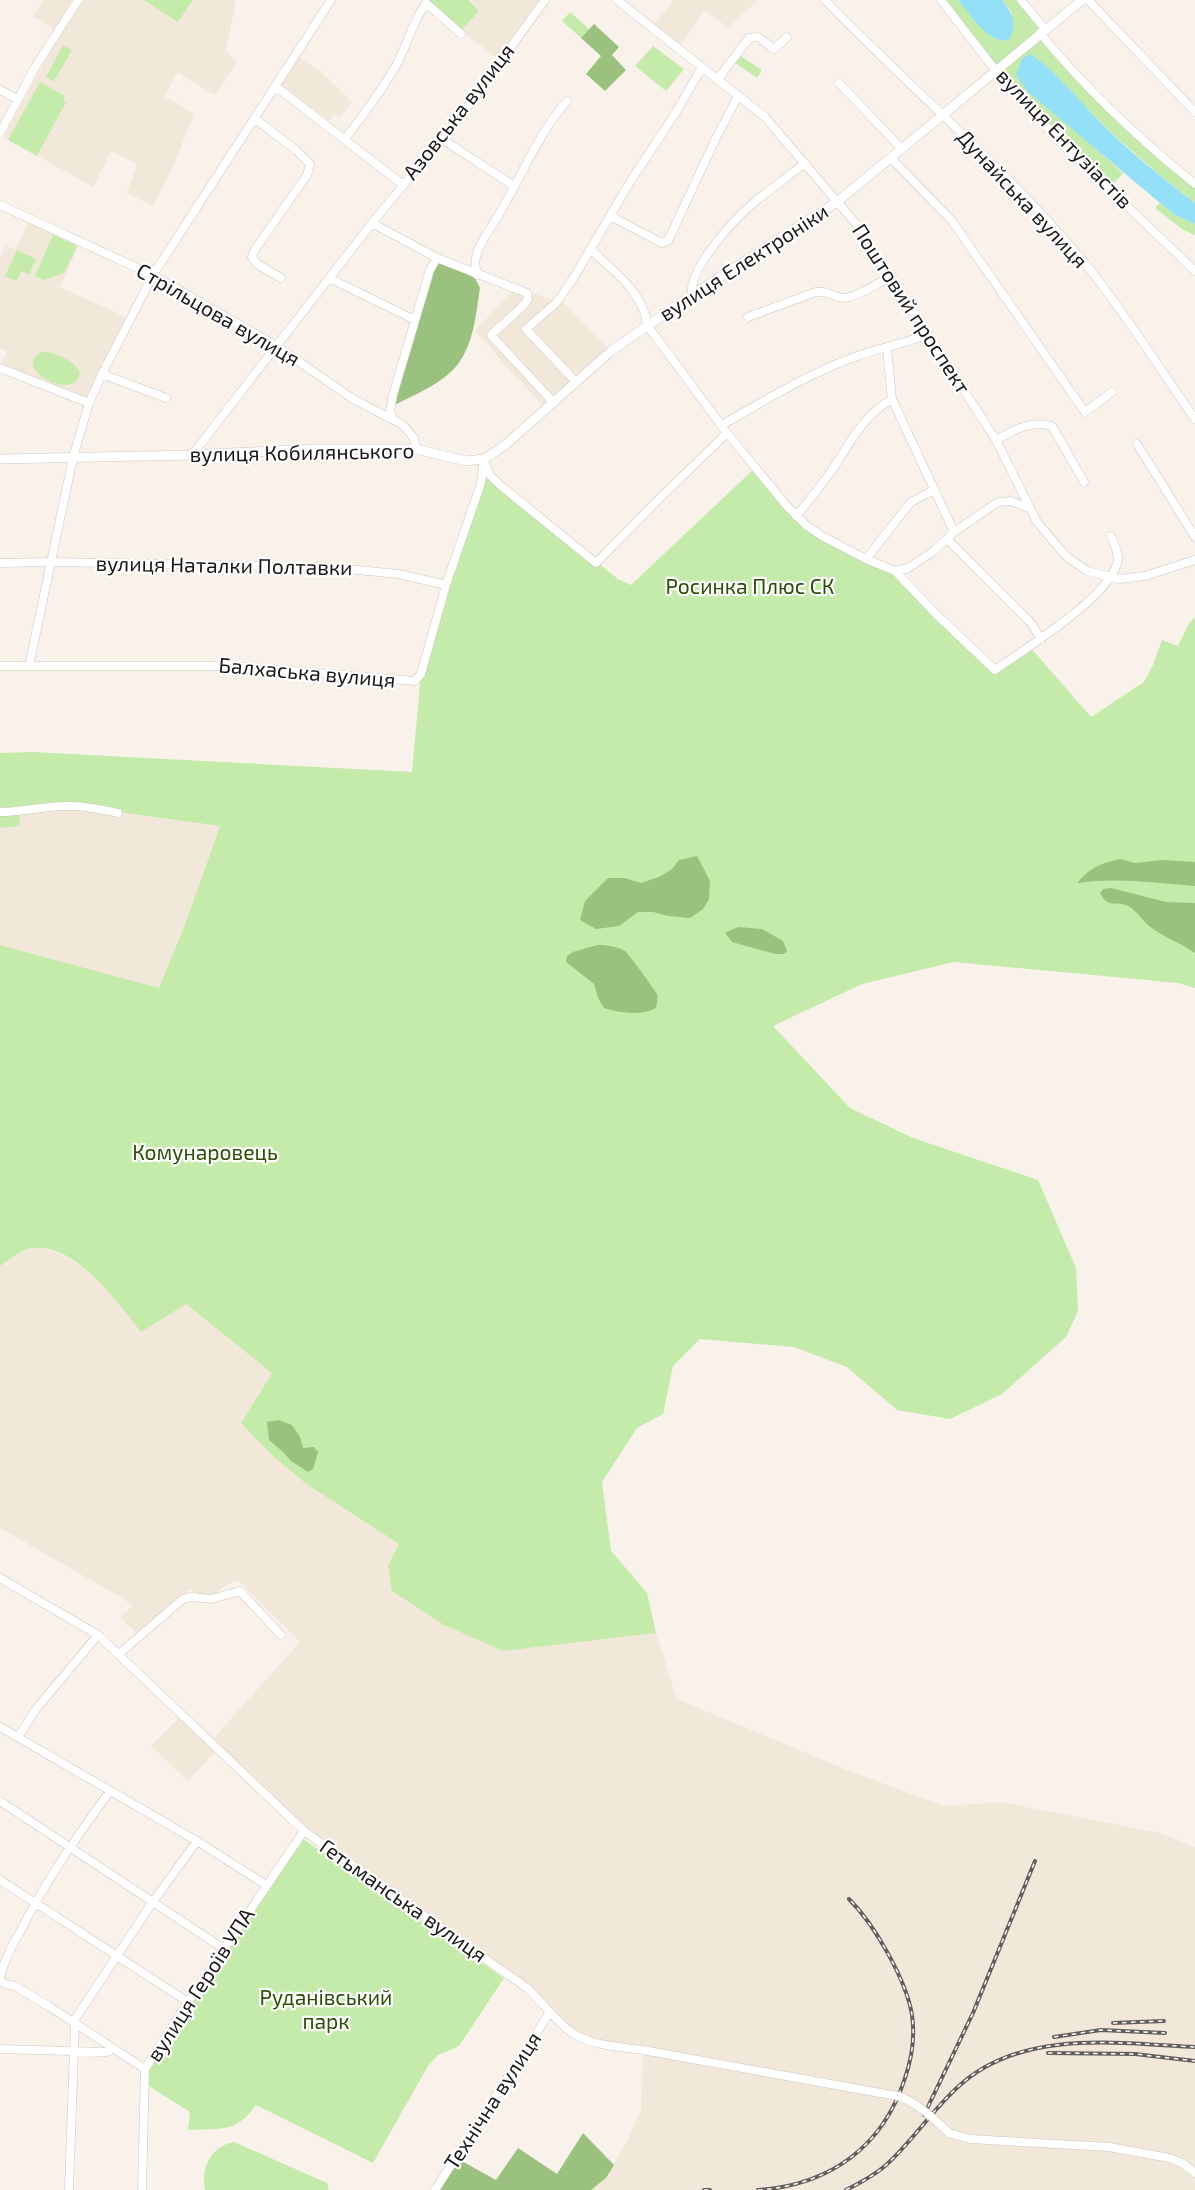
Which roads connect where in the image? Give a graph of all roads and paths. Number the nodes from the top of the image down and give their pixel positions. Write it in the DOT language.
graph roads {
  1 [pos="78,0"];
  2 [pos="331,0"];
  3 [pos="545,0"];
  4 [pos="617,0"];
  5 [pos="825,0"];
  6 [pos="941,0"];
  7 [pos="1021,0"];
  8 [pos="1082,0"];
  9 [pos="1088,0"];
  10 [pos="1043,31"];
  11 [pos="461,34"];
  12 [pos="787,37"];
  13 [pos="999,68"];
  14 [pos="701,69"];
  15 [pos="717,80"];
  16 [pos="839,83"];
  17 [pos="275,86"];
  18 [pos="0,90"];
  19 [pos="738,96"];
  20 [pos="17,99"];
  21 [pos="567,101"];
  22 [pos="1195,112"];
  23 [pos="943,115"];
  24 [pos="254,118"];
  25 [pos="0,133"];
  26 [pos="345,139"];
  27 [pos="442,139"];
  28 [pos="902,149"];
  29 [pos="891,158"];
  30 [pos="805,163"];
  31 [pos="402,184"];
  32 [pos="1195,184"];
  33 [pos="514,186"];
  34 [pos="837,202"];
  35 [pos="0,205"];
  36 [pos="610,216"];
  37 [pos="372,222"];
  38 [pos="590,249"];
  39 [pos="437,258"];
  40 [pos="1195,272"];
  41 [pos="153,275"];
  42 [pos="477,275"];
  43 [pos="890,277"];
  44 [pos="281,278"];
  45 [pos="329,278"];
  46 [pos="692,294"];
  47 [pos="748,317"];
  48 [pos="416,320"];
  49 [pos="648,325"];
  50 [pos="928,334"];
  51 [pos="275,345"];
  52 [pos="887,348"];
  53 [pos="0,368"];
  54 [pos="102,374"];
  55 [pos="576,382"];
  56 [pos="1112,392"];
  57 [pos="166,398"];
  58 [pos="892,399"];
  59 [pos="553,402"];
  60 [pos="89,403"];
  61 [pos="1195,418"];
  62 [pos="393,419"];
  63 [pos="722,425"];
  64 [pos="727,433"];
  65 [pos="996,440"];
  66 [pos="1137,444"];
  67 [pos="416,449"];
  68 [pos="192,455"];
  69 [pos="73,458"];
  70 [pos="0,459"];
  71 [pos="484,459"];
  72 [pos="1084,482"];
  73 [pos="934,490"];
  74 [pos="1029,508"];
  75 [pos="796,516"];
  76 [pos="954,532"];
  77 [pos="1111,536"];
  78 [pos="1195,537"];
  79 [pos="947,539"];
  80 [pos="866,559"];
  81 [pos="1195,561"];
  82 [pos="51,562"];
  83 [pos="0,563"];
  84 [pos="895,571"];
  85 [pos="1109,577"];
  86 [pos="446,585"];
  87 [pos="1041,639"];
  88 [pos="0,666"];
  89 [pos="29,666"];
  90 [pos="0,812"];
  91 [pos="118,813"];
  92 [pos="0,1578"];
  93 [pos="98,1635"];
  94 [pos="281,1635"];
  95 [pos="120,1653"];
  96 [pos="0,1726"];
  97 [pos="18,1737"];
  98 [pos="110,1791"];
  99 [pos="0,1801"];
  100 [pos="304,1831"];
  101 [pos="197,1841"];
  102 [pos="69,1847"];
  103 [pos="0,1880"];
  104 [pos="266,1886"];
  105 [pos="152,1902"];
  106 [pos="35,1903"];
  107 [pos="224,1949"];
  108 [pos="116,1956"];
  109 [pos="0,1979"];
  110 [pos="188,2002"];
  111 [pos="550,2012"];
  112 [pos="74,2022"];
  113 [pos="112,2048"];
  114 [pos="0,2049"];
  115 [pos="73,2050"];
  116 [pos="145,2069"];
  117 [pos="1195,2173"];
  118 [pos="69,2190"];
  119 [pos="142,2190"];
  120 [pos="435,2190"];
  1 -- 20 [label="street"];
  2 -- 17 [label="street"];
  3 -- 27 [label="street, Азовська вулиця"];
  4 -- 14 [label="street, Поштовий проспект"];
  5 -- 23 [label="street, Дунайська вулиця"];
  6 -- 13 [label="street, вулиця Ентузіастів"];
  7 -- 10 [label="street"];
  8 -- 10 [label="main road, вулиця Електроніки"];
  9 -- 22 [label="street"];
  10 -- 13 [label="main road, вулиця Електроніки"];
  10 -- 32 [label="street"];
  11 -- 26 [label="street"];
  12 -- 15 [label="street"];
  13 -- 23 [label="main road, вулиця Електроніки"];
  13 -- 40 [label="street, вулиця Ентузіастів"];
  14 -- 15 [label="street, Поштовий проспект"];
  14 -- 36 [label="street"];
  15 -- 19 [label="street, Поштовий проспект"];
  16 -- 28 [label="street"];
  17 -- 24 [label="street"];
  17 -- 26 [label="street"];
  18 -- 20 [label="street"];
  19 -- 30 [label="street, Поштовий проспект"];
  19 -- 36 [label="street"];
  20 -- 25 [label="street"];
  21 -- 33 [label="street"];
  23 -- 28 [label="main road, вулиця Електроніки"];
  23 -- 61 [label="street, Дунайська вулиця"];
  24 -- 41 [label="street"];
  24 -- 44 [label="street"];
  26 -- 31 [label="street"];
  27 -- 31 [label="street, Азовська вулиця"];
  27 -- 33 [label="street"];
  28 -- 29 [label="main road, вулиця Електроніки"];
  29 -- 34 [label="main road, вулиця Електроніки"];
  29 -- 56 [label="street"];
  30 -- 34 [label="street, Поштовий проспект"];
  30 -- 46 [label="street"];
  31 -- 37 [label="street, Азовська вулиця"];
  33 -- 42 [label="street"];
  34 -- 43 [label="street, Поштовий проспект"];
  34 -- 46 [label="main road, вулиця Електроніки"];
  35 -- 41 [label="street, Стрільцова вулиця"];
  36 -- 38 [label="street"];
  37 -- 39 [label="street"];
  37 -- 45 [label="street, Азовська вулиця"];
  38 -- 49 [label="street"];
  38 -- 55 [label="street"];
  39 -- 42 [label="street"];
  39 -- 48 [label="street"];
  41 -- 51 [label="street, Стрільцова вулиця"];
  41 -- 54 [label="street"];
  42 -- 59 [label="street"];
  43 -- 47 [label="street"];
  43 -- 50 [label="street, Поштовий проспект"];
  45 -- 48 [label="street"];
  45 -- 51 [label="street, Азовська вулиця"];
  46 -- 49 [label="main road, вулиця Електроніки"];
  48 -- 62 [label="street"];
  49 -- 55 [label="main road, вулиця Електроніки"];
  49 -- 63 [label="street"];
  50 -- 52 [label="street"];
  50 -- 65 [label="street, Поштовий проспект"];
  51 -- 62 [label="street, Стрільцова вулиця"];
  51 -- 68 [label="street, Азовська вулиця"];
  52 -- 58 [label="street"];
  52 -- 63 [label="street"];
  53 -- 60 [label="street"];
  54 -- 57 [label="street"];
  54 -- 60 [label="street"];
  55 -- 59 [label="main road, вулиця Електроніки"];
  58 -- 73 [label="street"];
  58 -- 75 [label="street"];
  59 -- 71 [label="main road, вулиця Електроніки"];
  60 -- 69 [label="street"];
  62 -- 67 [label="street, Стрільцова вулиця"];
  63 -- 64 [label="street"];
  64 -- 71 [label="street"];
  64 -- 75 [label="street"];
  65 -- 72 [label="street"];
  65 -- 74 [label="street, Поштовий проспект"];
  66 -- 78 [label="street"];
  67 -- 68 [label="main road, вулиця Кобилянського"];
  67 -- 71 [label="main road, вулиця Кобилянського"];
  68 -- 69 [label="main road, вулиця Кобилянського"];
  69 -- 70 [label="main road, вулиця Кобилянського"];
  69 -- 82 [label="street"];
  71 -- 86 [label="street, Балхаська вулиця"];
  73 -- 76 [label="street"];
  73 -- 80 [label="street"];
  74 -- 76 [label="street"];
  74 -- 85 [label="street, Поштовий проспект"];
  75 -- 80 [label="street"];
  76 -- 79 [label="street"];
  77 -- 85 [label="street"];
  79 -- 84 [label="street"];
  79 -- 87 [label="street"];
  80 -- 84 [label="street"];
  81 -- 85 [label="street, Поштовий проспект"];
  82 -- 83 [label="street, вулиця Наталки Полтавки"];
  82 -- 86 [label="street, вулиця Наталки Полтавки"];
  82 -- 89 [label="street"];
  84 -- 87 [label="street"];
  85 -- 87 [label="street"];
  86 -- 89 [label="street, Балхаська вулиця"];
  88 -- 89 [label="street, Балхаська вулиця"];
  90 -- 91 [label="street"];
  92 -- 93 [label="street, Гетьманська вулиця"];
  93 -- 95 [label="street, Гетьманська вулиця"];
  93 -- 97 [label="street"];
  94 -- 95 [label="street"];
  95 -- 100 [label="street, Гетьманська вулиця"];
  96 -- 97 [label="street"];
  97 -- 98 [label="street"];
  98 -- 101 [label="street"];
  98 -- 102 [label="street"];
  99 -- 102 [label="street"];
  100 -- 104 [label="street, вулиця Героїв УПА"];
  100 -- 111 [label="street, Гетьманська вулиця"];
  101 -- 104 [label="street"];
  101 -- 105 [label="street"];
  102 -- 105 [label="street"];
  102 -- 106 [label="street"];
  103 -- 106 [label="street"];
  104 -- 107 [label="street, вулиця Героїв УПА"];
  105 -- 107 [label="street"];
  105 -- 108 [label="street"];
  106 -- 108 [label="street"];
  106 -- 109 [label="street"];
  107 -- 110 [label="street, вулиця Героїв УПА"];
  108 -- 110 [label="street"];
  108 -- 112 [label="street"];
  109 -- 112 [label="street"];
  110 -- 116 [label="street, вулиця Героїв УПА"];
  111 -- 117 [label="street, Гетьманська вулиця, bridge"];
  111 -- 120 [label="street, Технічна вулиця"];
  112 -- 113 [label="street"];
  112 -- 115 [label="street"];
  113 -- 115 [label="street"];
  113 -- 116 [label="street"];
  114 -- 115 [label="street"];
  115 -- 118 [label="street"];
  116 -- 119 [label="street, вулиця Героїв УПА"];
}
